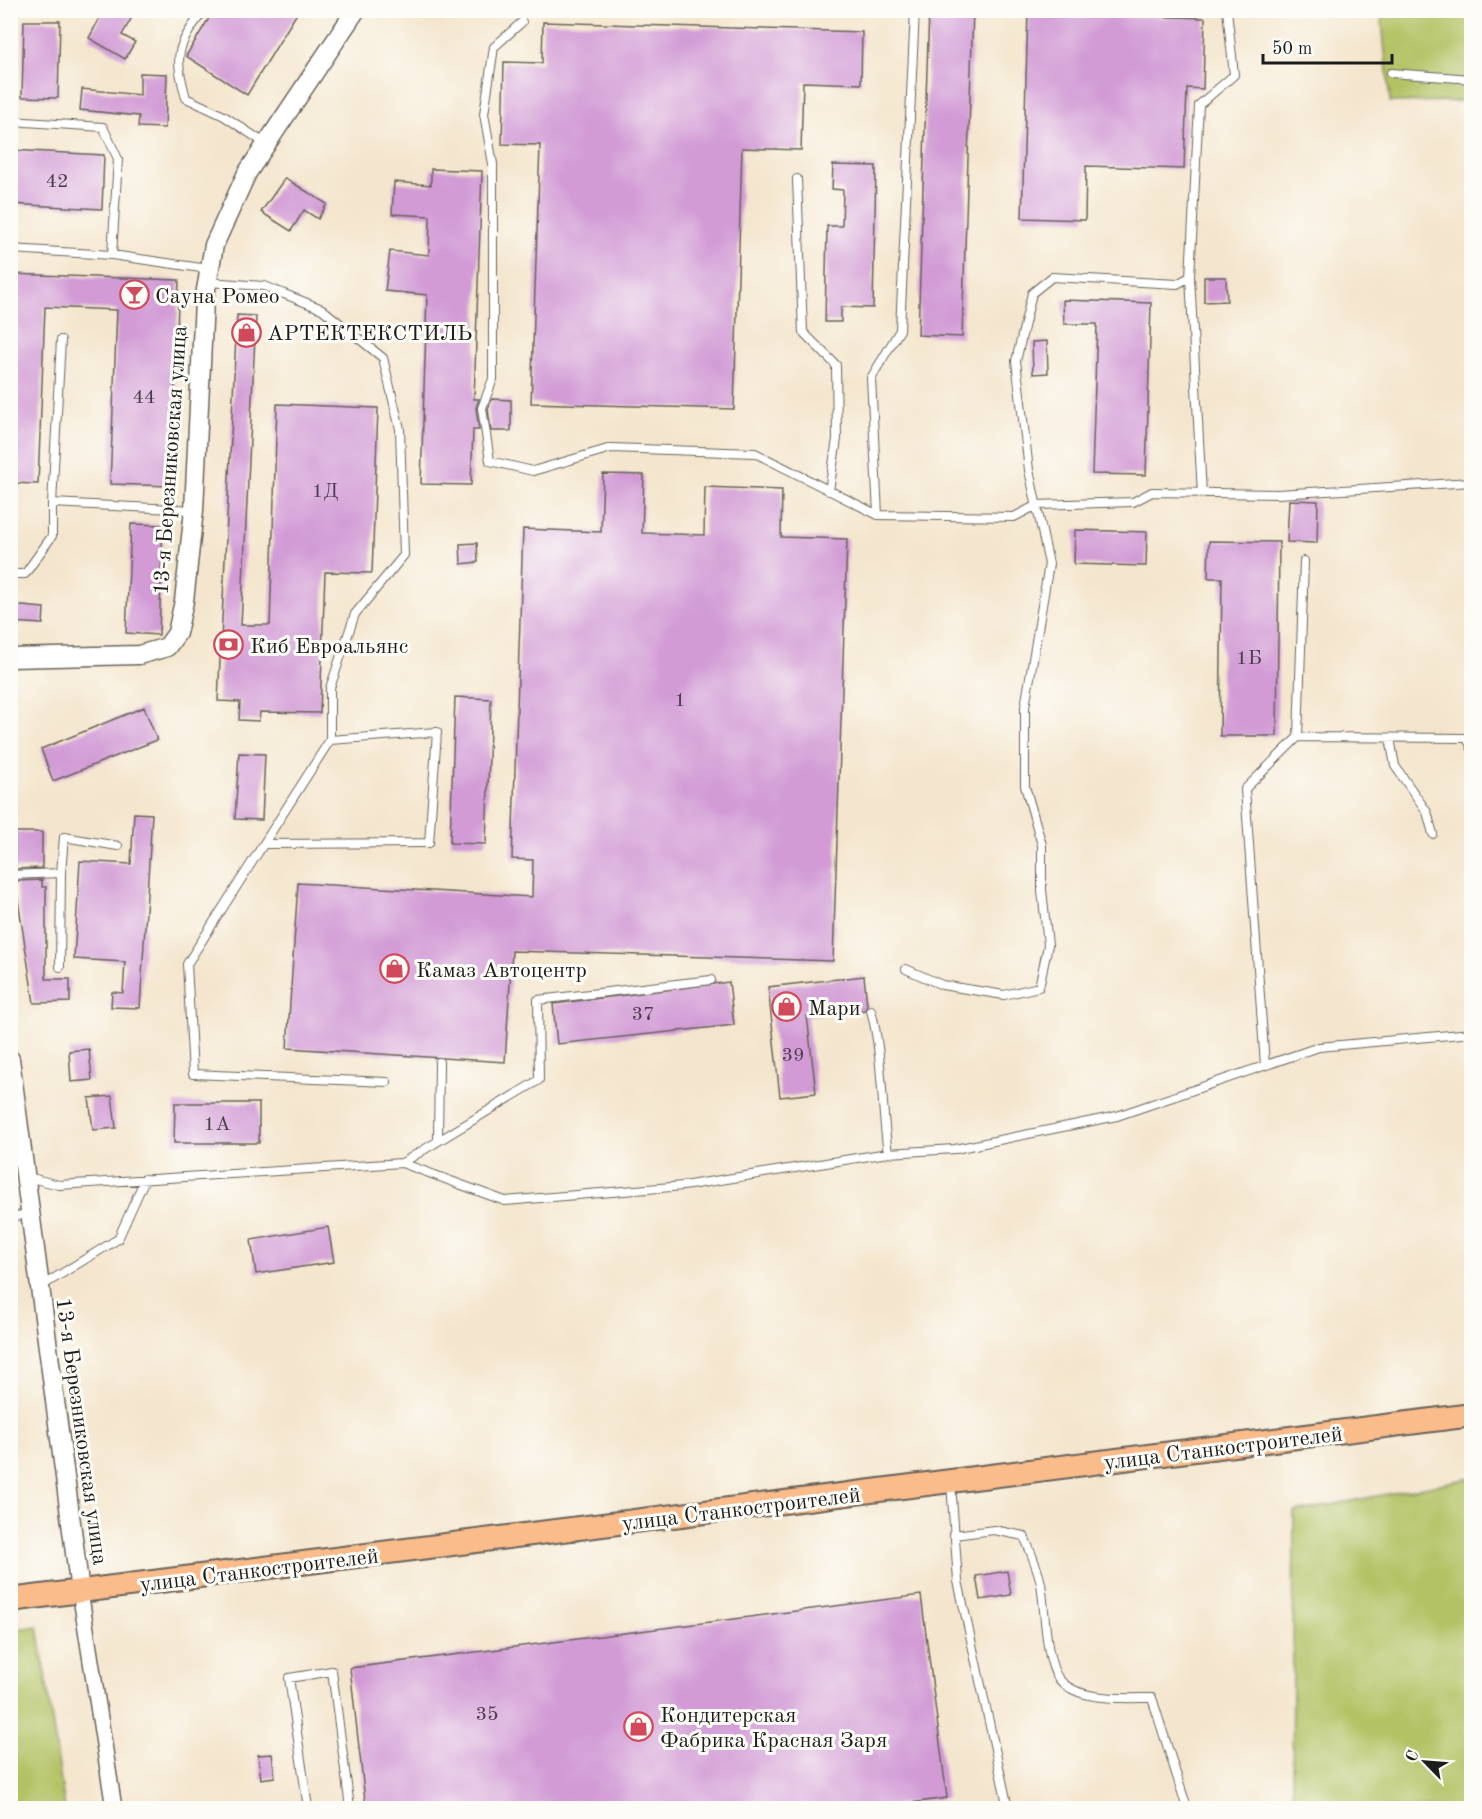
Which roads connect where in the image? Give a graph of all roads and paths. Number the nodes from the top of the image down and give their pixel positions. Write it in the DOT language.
graph roads {
  1 [pos="204,10"];
  2 [pos="356,10"];
  3 [pos="915,10"];
  4 [pos="1227,10"];
  5 [pos="522,22"];
  6 [pos="1391,73"];
  7 [pos="1472,79"];
  8 [pos="10,121"];
  9 [pos="266,144"];
  10 [pos="797,179"];
  11 [pos="10,249"];
  12 [pos="112,255"];
  13 [pos="208,275"];
  14 [pos="1190,277"];
  15 [pos="61,340"];
  16 [pos="1472,482"];
  17 [pos="829,491"];
  18 [pos="1202,494"];
  19 [pos="52,503"];
  20 [pos="1037,505"];
  21 [pos="194,510"];
  22 [pos="878,515"];
  23 [pos="1304,561"];
  24 [pos="10,574"];
  25 [pos="10,658"];
  26 [pos="1298,737"];
  27 [pos="1390,738"];
  28 [pos="1470,739"];
  29 [pos="330,740"];
  30 [pos="1472,749"];
  31 [pos="1433,834"];
  32 [pos="265,844"];
  33 [pos="118,846"];
  34 [pos="61,873"];
  35 [pos="10,875"];
  36 [pos="60,967"];
  37 [pos="906,969"];
  38 [pos="711,980"];
  39 [pos="872,1010"];
  40 [pos="1472,1033"];
  41 [pos="10,1059"];
  42 [pos="439,1062"];
  43 [pos="1265,1065"];
  44 [pos="387,1082"];
  45 [pos="438,1141"];
  46 [pos="888,1153"];
  47 [pos="402,1163"];
  48 [pos="24,1176"];
  49 [pos="145,1179"];
  50 [pos="29,1214"];
  51 [pos="10,1217"];
  52 [pos="40,1287"];
  53 [pos="1472,1415"];
  54 [pos="951,1482"];
  55 [pos="954,1535"];
  56 [pos="80,1591"];
  57 [pos="10,1600"];
  58 [pos="114,1809"];
  59 [pos="308,1809"];
  60 [pos="350,1809"];
  61 [pos="1008,1809"];
  62 [pos="1188,1809"];
  1 -- 9 [label="lane"];
  2 -- 9 [label="street, 13-я Березниковская улица"];
  3 -- 22 [label="lane"];
  4 -- 14 [label="lane"];
  5 -- 17 [label="lane"];
  6 -- 7 [label="lane"];
  8 -- 12 [label="lane"];
  9 -- 13 [label="street, 13-я Березниковская улица"];
  10 -- 17 [label="lane"];
  11 -- 12 [label="lane"];
  12 -- 13 [label="lane"];
  13 -- 21 [label="street, 13-я Березниковская улица"];
  13 -- 29 [label="lane"];
  14 -- 18 [label="lane"];
  14 -- 20 [label="lane"];
  15 -- 19 [label="lane"];
  16 -- 18 [label="lane"];
  17 -- 22 [label="lane"];
  18 -- 20 [label="lane"];
  19 -- 21 [label="lane"];
  19 -- 24 [label="lane"];
  20 -- 22 [label="lane"];
  20 -- 37 [label="lane"];
  21 -- 25 [label="street, 13-я Березниковская улица"];
  23 -- 26 [label="lane"];
  26 -- 27 [label="lane"];
  26 -- 43 [label="lane"];
  27 -- 28 [label="lane"];
  27 -- 31 [label="lane"];
  28 -- 30 [label="lane"];
  29 -- 32 [label="lane"];
  29 -- 32 [label="lane"];
  32 -- 44 [label="lane"];
  33 -- 34 [label="lane"];
  34 -- 35 [label="lane"];
  34 -- 36 [label="lane"];
  38 -- 45 [label="lane"];
  39 -- 46 [label="lane"];
  40 -- 43 [label="lane"];
  41 -- 48 [label="street, 13-я Березниковская улица"];
  42 -- 45 [label="lane"];
  43 -- 46 [label="lane"];
  45 -- 47 [label="lane"];
  46 -- 47 [label="lane"];
  47 -- 49 [label="lane"];
  48 -- 49 [label="lane"];
  48 -- 50 [label="street, 13-я Березниковская улица"];
  49 -- 52 [label="lane"];
  50 -- 51 [label="lane"];
  50 -- 52 [label="street, 13-я Березниковская улица"];
  52 -- 56 [label="street, 13-я Березниковская улица"];
  53 -- 54 [label="main road, улица Станкостроителей"];
  54 -- 55 [label="lane"];
  54 -- 56 [label="main road, улица Станкостроителей"];
  55 -- 61 [label="lane"];
  55 -- 62 [label="lane"];
  56 -- 57 [label="main road, улица Станкостроителей"];
  56 -- 58 [label="street, 13-я Березниковская улица"];
  59 -- 60 [label="lane"];
}
